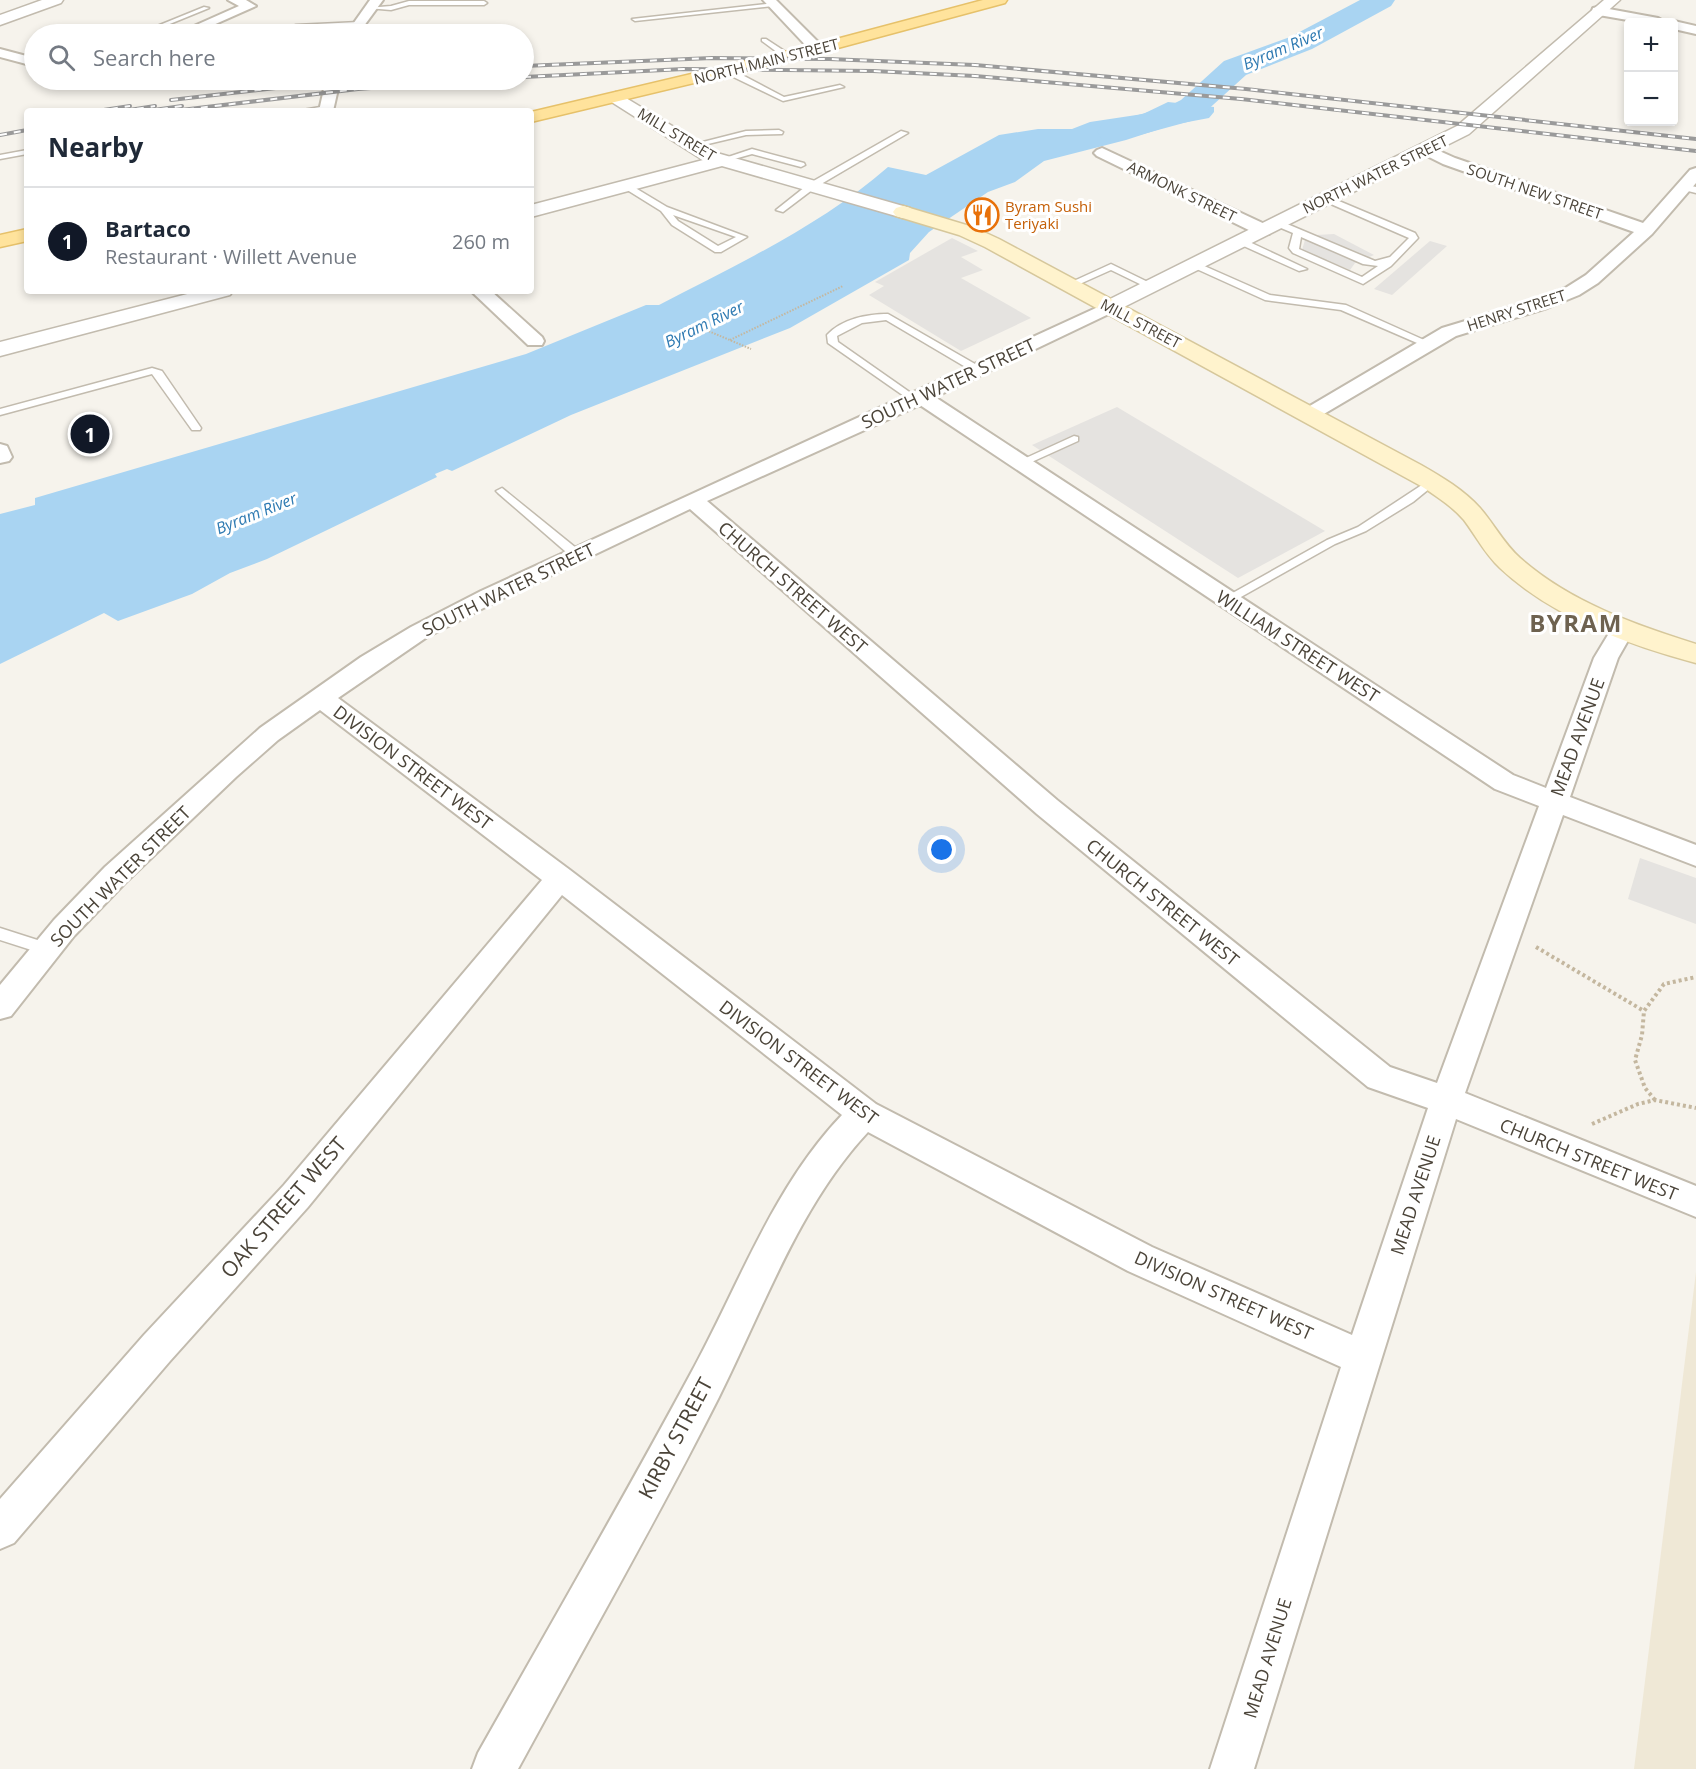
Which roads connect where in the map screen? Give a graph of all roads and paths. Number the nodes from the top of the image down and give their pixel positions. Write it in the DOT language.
graph roads {
  1 [pos="56,0"];
  2 [pos="234,0"];
  3 [pos="1000,0"];
  4 [pos="771,2"];
  5 [pos="484,3"];
  6 [pos="374,4"];
  7 [pos="1606,5"];
  8 [pos="206,8"];
  9 [pos="1646,18"];
  10 [pos="635,19"];
  11 [pos="0,20"];
  12 [pos="166,24"];
  13 [pos="207,24"];
  14 [pos="360,24"];
  15 [pos="1678,27"];
  16 [pos="1696,30"];
  17 [pos="764,40"];
  18 [pos="816,49"];
  19 [pos="0,53"];
  20 [pos="789,56"];
  21 [pos="24,59"];
  22 [pos="726,70"];
  23 [pos="840,87"];
  24 [pos="331,90"];
  25 [pos="616,97"];
  26 [pos="326,108"];
  27 [pos="534,116"];
  28 [pos="779,132"];
  29 [pos="904,133"];
  30 [pos="691,146"];
  31 [pos="1426,150"];
  32 [pos="24,153"];
  33 [pos="1102,153"];
  34 [pos="0,157"];
  35 [pos="720,161"];
  36 [pos="801,165"];
  37 [pos="1696,173"];
  38 [pos="813,185"];
  39 [pos="627,186"];
  40 [pos="1689,189"];
  41 [pos="1327,199"];
  42 [pos="664,209"];
  43 [pos="534,210"];
  44 [pos="780,210"];
  45 [pos="903,212"];
  46 [pos="1270,227"];
  47 [pos="1646,230"];
  48 [pos="1298,233"];
  49 [pos="24,236"];
  50 [pos="0,241"];
  51 [pos="1240,241"];
  52 [pos="1393,261"];
  53 [pos="1192,264"];
  54 [pos="1302,270"];
  55 [pos="1070,285"];
  56 [pos="1149,285"];
  57 [pos="843,286"];
  58 [pos="211,294"];
  59 [pos="483,294"];
  60 [pos="1109,307"];
  61 [pos="705,330"];
  62 [pos="730,340"];
  63 [pos="535,342"];
  64 [pos="1428,344"];
  65 [pos="0,349"];
  66 [pos="751,349"];
  67 [pos="978,370"];
  68 [pos="918,399"];
  69 [pos="0,412"];
  70 [pos="1310,414"];
  71 [pos="196,428"];
  72 [pos="1074,439"];
  73 [pos="1021,463"];
  74 [pos="1431,482"];
  75 [pos="502,490"];
  76 [pos="692,500"];
  77 [pos="576,555"];
  78 [pos="1228,599"];
  79 [pos="1622,630"];
  80 [pos="1696,654"];
  81 [pos="321,698"];
  82 [pos="1554,801"];
  83 [pos="1696,856"];
  84 [pos="560,878"];
  85 [pos="1506,933"];
  86 [pos="0,934"];
  87 [pos="47,949"];
  88 [pos="1696,977"];
  89 [pos="0,1008"];
  90 [pos="1644,1011"];
  91 [pos="1446,1100"];
  92 [pos="1655,1100"];
  93 [pos="1696,1108"];
  94 [pos="864,1114"];
  95 [pos="1585,1157"];
  96 [pos="1696,1202"];
  97 [pos="1361,1357"];
  98 [pos="0,1529"];
  99 [pos="494,1769"];
  100 [pos="1232,1769"];
  1 -- 11 [label="street"];
  2 -- 13 [label="street"];
  3 -- 18 [label="main road, NORTH MAIN STREET"];
  4 -- 10 [label="lane"];
  4 -- 18 [label="street"];
  5 -- 6 [label="lane"];
  6 -- 14 [label="street"];
  7 -- 9 [label="street"];
  7 -- 31 [label="street, NORTH WATER STREET"];
  8 -- 12 [label="lane"];
  15 -- 16 [label="street"];
  17 -- 20 [label="lane"];
  18 -- 20 [label="main road, NORTH MAIN STREET"];
  19 -- 21 [label="street"];
  20 -- 22 [label="main road, NORTH MAIN STREET"];
  22 -- 23 [label="lane"];
  22 -- 25 [label="main road, NORTH MAIN STREET"];
  24 -- 26 [label="street"];
  25 -- 27 [label="main road, NORTH MAIN STREET"];
  25 -- 30 [label="street, MILL STREET"];
  28 -- 30 [label="lane"];
  29 -- 38 [label="lane"];
  30 -- 35 [label="street, MILL STREET"];
  31 -- 41 [label="street, NORTH WATER STREET"];
  31 -- 47 [label="street, SOUTH NEW STREET"];
  32 -- 34 [label="lane"];
  33 -- 46 [label="street, ARMONK STREET"];
  35 -- 36 [label="lane"];
  35 -- 38 [label="street, MILL STREET"];
  35 -- 39 [label="street"];
  37 -- 40 [label="street, HENRY STREET"];
  38 -- 44 [label="lane"];
  38 -- 45 [label="street, MILL STREET"];
  39 -- 42 [label="lane"];
  39 -- 43 [label="street"];
  40 -- 47 [label="street, HENRY STREET"];
  41 -- 46 [label="street, NORTH WATER STREET"];
  41 -- 52 [label="lane"];
  42 -- 42 [label="lane"];
  45 -- 55 [label="main road, MILL STREET"];
  46 -- 48 [label="lane"];
  46 -- 51 [label="street, NORTH WATER STREET"];
  47 -- 64 [label="street, HENRY STREET"];
  48 -- 52 [label="lane"];
  48 -- 52 [label="lane"];
  49 -- 50 [label="main road"];
  51 -- 53 [label="street, NORTH WATER STREET"];
  51 -- 54 [label="lane"];
  53 -- 56 [label="street, NORTH WATER STREET"];
  53 -- 64 [label="lane"];
  55 -- 56 [label="lane"];
  55 -- 60 [label="main road, MILL STREET"];
  56 -- 60 [label="street, NORTH WATER STREET"];
  57 -- 62 [label="path"];
  58 -- 65 [label="street"];
  59 -- 63 [label="street"];
  60 -- 67 [label="street, SOUTH WATER STREET"];
  60 -- 70 [label="main road, MILL STREET"];
  61 -- 62 [label="path"];
  62 -- 66 [label="path"];
  64 -- 70 [label="street, HENRY STREET"];
  67 -- 68 [label="street, SOUTH WATER STREET"];
  67 -- 68 [label="lane"];
  68 -- 73 [label="street, WILLIAM STREET WEST"];
  68 -- 76 [label="street, SOUTH WATER STREET"];
  69 -- 71 [label="lane"];
  70 -- 74 [label="main road, MILL STREET"];
  72 -- 73 [label="lane"];
  73 -- 78 [label="street, WILLIAM STREET WEST"];
  74 -- 78 [label="lane"];
  74 -- 79 [label="main road, MILL STREET"];
  75 -- 77 [label="lane"];
  76 -- 77 [label="street, SOUTH WATER STREET"];
  76 -- 91 [label="street, CHURCH STREET WEST"];
  77 -- 81 [label="street, SOUTH WATER STREET"];
  78 -- 82 [label="street, WILLIAM STREET WEST"];
  79 -- 80 [label="main road, MILL STREET"];
  79 -- 82 [label="street, MEAD AVENUE"];
  81 -- 84 [label="street, DIVISION STREET WEST"];
  81 -- 87 [label="street, SOUTH WATER STREET"];
  82 -- 83 [label="street, WILLIAM STREET WEST"];
  82 -- 85 [label="street, MEAD AVENUE"];
  84 -- 94 [label="street, DIVISION STREET WEST"];
  84 -- 98 [label="street, OAK STREET WEST"];
  85 -- 90 [label="path"];
  85 -- 91 [label="street, MEAD AVENUE"];
  86 -- 87 [label="lane"];
  87 -- 89 [label="street, SOUTH WATER STREET"];
  88 -- 90 [label="path"];
  90 -- 92 [label="path"];
  91 -- 95 [label="street, CHURCH STREET WEST"];
  91 -- 97 [label="street, MEAD AVENUE"];
  92 -- 93 [label="path"];
  92 -- 95 [label="path"];
  94 -- 97 [label="street, DIVISION STREET WEST"];
  94 -- 99 [label="street, KIRBY STREET"];
  95 -- 96 [label="street, CHURCH STREET WEST"];
  97 -- 100 [label="street, MEAD AVENUE"];
}
